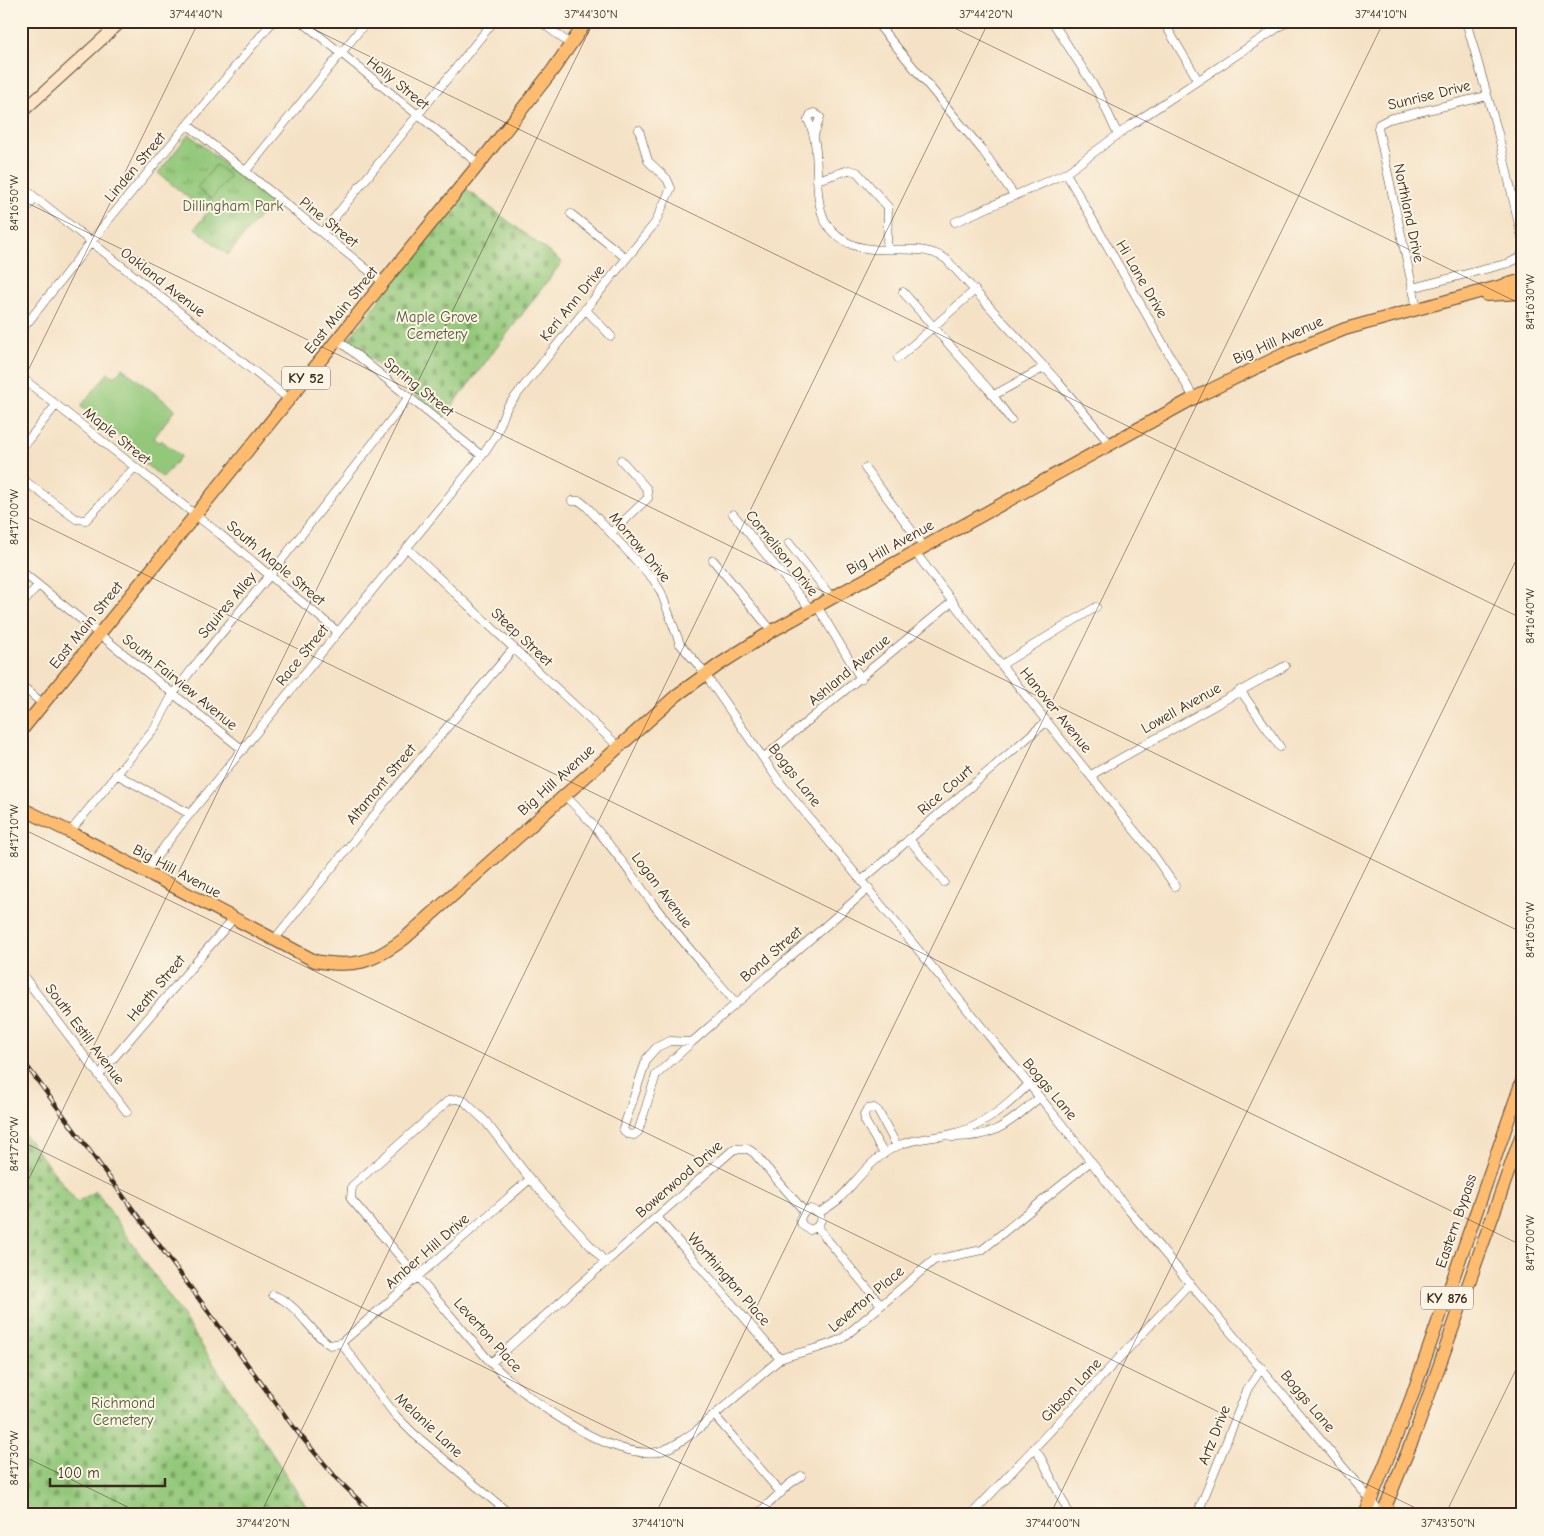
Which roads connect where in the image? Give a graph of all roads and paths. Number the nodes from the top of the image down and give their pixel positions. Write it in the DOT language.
graph roads {
  1 [pos="122,21"];
  2 [pos="273,21"];
  3 [pos="301,21"];
  4 [pos="367,21"];
  5 [pos="494,21"];
  6 [pos="540,21"];
  7 [pos="587,21"];
  8 [pos="875,21"];
  9 [pos="1052,21"];
  10 [pos="1164,21"];
  11 [pos="1288,21"];
  12 [pos="1466,21"];
  13 [pos="571,45"];
  14 [pos="341,54"];
  15 [pos="1198,80"];
  16 [pos="1487,96"];
  17 [pos="21,113"];
  18 [pos="416,116"];
  19 [pos="1380,124"];
  20 [pos="188,125"];
  21 [pos="639,130"];
  22 [pos="814,134"];
  23 [pos="1118,135"];
  24 [pos="479,164"];
  25 [pos="245,172"];
  26 [pos="1066,173"];
  27 [pos="817,180"];
  28 [pos="21,186"];
  29 [pos="1014,195"];
  30 [pos="36,198"];
  31 [pos="21,214"];
  32 [pos="571,214"];
  33 [pos="956,222"];
  34 [pos="322,233"];
  35 [pos="1523,242"];
  36 [pos="91,243"];
  37 [pos="887,249"];
  38 [pos="1521,256"];
  39 [pos="626,258"];
  40 [pos="1523,280"];
  41 [pos="384,283"];
  42 [pos="1412,288"];
  43 [pos="975,290"];
  44 [pos="903,292"];
  45 [pos="1523,293"];
  46 [pos="1472,296"];
  47 [pos="1417,308"];
  48 [pos="585,309"];
  49 [pos="933,326"];
  50 [pos="21,332"];
  51 [pos="611,336"];
  52 [pos="338,340"];
  53 [pos="898,358"];
  54 [pos="1044,367"];
  55 [pos="21,377"];
  56 [pos="994,395"];
  57 [pos="409,397"];
  58 [pos="1194,398"];
  59 [pos="289,399"];
  60 [pos="56,405"];
  61 [pos="1011,420"];
  62 [pos="1110,444"];
  63 [pos="21,449"];
  64 [pos="482,456"];
  65 [pos="622,460"];
  66 [pos="134,468"];
  67 [pos="865,468"];
  68 [pos="21,478"];
  69 [pos="572,501"];
  70 [pos="733,514"];
  71 [pos="196,516"];
  72 [pos="611,533"];
  73 [pos="789,543"];
  74 [pos="407,548"];
  75 [pos="920,550"];
  76 [pos="713,560"];
  77 [pos="21,571"];
  78 [pos="270,575"];
  79 [pos="38,585"];
  80 [pos="832,598"];
  81 [pos="952,602"];
  82 [pos="21,606"];
  83 [pos="1096,607"];
  84 [pos="814,608"];
  85 [pos="772,631"];
  86 [pos="338,632"];
  87 [pos="100,634"];
  88 [pos="514,648"];
  89 [pos="1001,665"];
  90 [pos="1284,666"];
  91 [pos="704,675"];
  92 [pos="860,680"];
  93 [pos="21,685"];
  94 [pos="1240,690"];
  95 [pos="173,694"];
  96 [pos="43,704"];
  97 [pos="1047,721"];
  98 [pos="21,732"];
  99 [pos="618,746"];
  100 [pos="1280,748"];
  101 [pos="243,750"];
  102 [pos="763,758"];
  103 [pos="116,774"];
  104 [pos="1091,775"];
  105 [pos="564,795"];
  106 [pos="21,808"];
  107 [pos="190,814"];
  108 [pos="70,832"];
  109 [pos="909,839"];
  110 [pos="145,872"];
  111 [pos="862,880"];
  112 [pos="944,882"];
  113 [pos="1175,886"];
  114 [pos="869,888"];
  115 [pos="233,919"];
  116 [pos="273,941"];
  117 [pos="21,972"];
  118 [pos="736,1003"];
  119 [pos="692,1042"];
  120 [pos="100,1074"];
  121 [pos="1523,1078"];
  122 [pos="1028,1085"];
  123 [pos="1039,1098"];
  124 [pos="127,1112"];
  125 [pos="1523,1131"];
  126 [pos="944,1135"];
  127 [pos="897,1146"];
  128 [pos="884,1154"];
  129 [pos="1091,1161"];
  130 [pos="530,1179"];
  131 [pos="804,1212"];
  132 [pos="819,1213"];
  133 [pos="658,1217"];
  134 [pos="817,1227"];
  135 [pos="606,1263"];
  136 [pos="418,1276"];
  137 [pos="1190,1283"];
  138 [pos="273,1295"];
  139 [pos="881,1305"];
  140 [pos="341,1343"];
  141 [pos="780,1359"];
  142 [pos="491,1362"];
  143 [pos="1262,1368"];
  144 [pos="715,1416"];
  145 [pos="1034,1448"];
  146 [pos="801,1476"];
  147 [pos="781,1493"];
  148 [pos="1371,1500"];
  149 [pos="511,1515"];
  150 [pos="757,1515"];
  151 [pos="971,1515"];
  152 [pos="1070,1515"];
  153 [pos="1197,1515"];
  154 [pos="1365,1515"];
  155 [pos="1382,1515"];
  1 -- 17 [label="street"];
  2 -- 20 [label="street, Linden Street"];
  3 -- 14 [label="street, Holly Street"];
  4 -- 14 [label="street"];
  5 -- 18 [label="street"];
  6 -- 13 [label="street"];
  7 -- 13 [label="main road, East Main Street / KY 52"];
  8 -- 29 [label="street"];
  9 -- 23 [label="street"];
  10 -- 15 [label="street"];
  11 -- 15 [label="street"];
  12 -- 16 [label="street"];
  13 -- 24 [label="main road, East Main Street / KY 52"];
  14 -- 18 [label="street, Holly Street"];
  14 -- 25 [label="street"];
  15 -- 23 [label="street"];
  16 -- 19 [label="street, Sunrise Drive"];
  16 -- 35 [label="street"];
  18 -- 24 [label="street, Holly Street"];
  18 -- 34 [label="street"];
  19 -- 42 [label="street, Northland Drive"];
  20 -- 25 [label="street, Pine Street"];
  20 -- 36 [label="street, Linden Street"];
  21 -- 39 [label="street, Keri Ann Drive"];
  22 -- 27 [label="street"];
  23 -- 26 [label="street"];
  24 -- 41 [label="main road, East Main Street / KY 52"];
  25 -- 34 [label="street, Pine Street"];
  26 -- 29 [label="street"];
  26 -- 58 [label="street, Hi Lane Drive"];
  27 -- 37 [label="street"];
  27 -- 37 [label="street"];
  28 -- 30 [label="street, Oakland Avenue"];
  29 -- 33 [label="street"];
  30 -- 31 [label="street"];
  30 -- 36 [label="street, Oakland Avenue"];
  32 -- 39 [label="street"];
  34 -- 41 [label="street, Pine Street"];
  36 -- 50 [label="street, Linden Street"];
  36 -- 59 [label="street, Oakland Avenue"];
  37 -- 43 [label="street"];
  38 -- 42 [label="street"];
  39 -- 48 [label="street, Keri Ann Drive"];
  40 -- 46 [label="main road, Big Hill Avenue"];
  41 -- 52 [label="main road, East Main Street / KY 52"];
  42 -- 47 [label="street, Northland Drive"];
  43 -- 49 [label="street"];
  43 -- 54 [label="street"];
  44 -- 49 [label="street"];
  45 -- 46 [label="main road, Big Hill Avenue"];
  46 -- 47 [label="main road, Big Hill Avenue"];
  47 -- 58 [label="main road, Big Hill Avenue"];
  48 -- 51 [label="street"];
  48 -- 64 [label="street, Keri Ann Drive"];
  49 -- 53 [label="street"];
  49 -- 56 [label="street"];
  52 -- 57 [label="street, Spring Street"];
  52 -- 59 [label="main road, East Main Street / KY 52"];
  54 -- 56 [label="street"];
  54 -- 62 [label="street"];
  55 -- 60 [label="street, Maple Street"];
  56 -- 61 [label="street"];
  57 -- 64 [label="street, Spring Street"];
  57 -- 78 [label="street, Squires Alley"];
  58 -- 62 [label="main road, Big Hill Avenue"];
  59 -- 71 [label="main road, East Main Street / KY 52"];
  60 -- 63 [label="street"];
  60 -- 66 [label="street, Maple Street"];
  62 -- 75 [label="main road, Big Hill Avenue"];
  64 -- 74 [label="street, Race Street"];
  65 -- 72 [label="street"];
  66 -- 68 [label="street"];
  66 -- 71 [label="street, Maple Street"];
  67 -- 75 [label="street, Hanover Avenue"];
  69 -- 72 [label="street, Morrow Drive"];
  70 -- 84 [label="street, Cornelison Drive"];
  71 -- 78 [label="street, South Maple Street"];
  71 -- 87 [label="main road, East Main Street / KY 52"];
  72 -- 91 [label="street, Morrow Drive"];
  73 -- 80 [label="street"];
  74 -- 86 [label="street, Race Street"];
  74 -- 88 [label="street, Steep Street"];
  75 -- 80 [label="main road, Big Hill Avenue"];
  75 -- 81 [label="street, Hanover Avenue"];
  76 -- 85 [label="street"];
  77 -- 79 [label="street, South Fairview Avenue"];
  78 -- 86 [label="street, South Maple Street"];
  78 -- 95 [label="street, Squires Alley"];
  79 -- 82 [label="street"];
  79 -- 87 [label="street, South Fairview Avenue"];
  80 -- 84 [label="main road, Big Hill Avenue"];
  81 -- 89 [label="street, Hanover Avenue"];
  81 -- 92 [label="street, Ashland Avenue"];
  83 -- 89 [label="street"];
  84 -- 85 [label="main road, Big Hill Avenue"];
  84 -- 92 [label="street, Cornelison Drive"];
  85 -- 91 [label="main road, Big Hill Avenue"];
  86 -- 101 [label="street, Race Street"];
  87 -- 95 [label="street, South Fairview Avenue"];
  87 -- 96 [label="main road, East Main Street / KY 52"];
  88 -- 99 [label="street, Steep Street"];
  88 -- 116 [label="street, Altamont Street"];
  89 -- 97 [label="street, Hanover Avenue"];
  90 -- 94 [label="street, Lowell Avenue"];
  91 -- 99 [label="main road, Big Hill Avenue"];
  91 -- 102 [label="street, Boggs Lane"];
  92 -- 102 [label="street, Ashland Avenue"];
  93 -- 96 [label="street"];
  94 -- 100 [label="street"];
  94 -- 104 [label="street, Lowell Avenue"];
  95 -- 101 [label="street, South Fairview Avenue"];
  95 -- 103 [label="street, Squires Alley"];
  96 -- 98 [label="main road, East Main Street / KY 52"];
  97 -- 104 [label="street, Hanover Avenue"];
  97 -- 109 [label="street, Rice Court"];
  99 -- 105 [label="main road, Big Hill Avenue"];
  101 -- 107 [label="street, Race Street"];
  102 -- 111 [label="street, Boggs Lane"];
  103 -- 107 [label="street"];
  103 -- 108 [label="street, Squires Alley"];
  104 -- 113 [label="street, Hanover Avenue"];
  105 -- 116 [label="main road, Big Hill Avenue"];
  105 -- 118 [label="street, Logan Avenue"];
  106 -- 108 [label="main road, Big Hill Avenue"];
  107 -- 110 [label="street, Race Street"];
  108 -- 110 [label="main road, Big Hill Avenue"];
  109 -- 111 [label="street, Rice Court"];
  109 -- 112 [label="street"];
  110 -- 115 [label="main road, Big Hill Avenue"];
  111 -- 114 [label="street, Boggs Lane"];
  114 -- 118 [label="street, Bond Street"];
  114 -- 122 [label="street, Boggs Lane"];
  115 -- 116 [label="main road, Big Hill Avenue"];
  115 -- 120 [label="street, Heath Street"];
  117 -- 120 [label="street, South Estill Avenue"];
  118 -- 119 [label="street, Bond Street"];
  119 -- 119 [label="street, Bond Street"];
  120 -- 124 [label="street, South Estill Avenue"];
  121 -- 148 [label="main road, Eastern Bypass / KY 876"];
  122 -- 123 [label="street, Boggs Lane"];
  122 -- 126 [label="street"];
  123 -- 126 [label="street"];
  123 -- 129 [label="street, Boggs Lane"];
  125 -- 155 [label="main road, KY 876"];
  126 -- 127 [label="street"];
  127 -- 128 [label="street"];
  127 -- 128 [label="street"];
  128 -- 132 [label="street"];
  129 -- 137 [label="street, Boggs Lane"];
  129 -- 139 [label="street, Leverton Place"];
  130 -- 135 [label="street, Leverton Place"];
  130 -- 136 [label="street, Amber Hill Drive"];
  130 -- 136 [label="street, Leverton Place"];
  131 -- 132 [label="street"];
  131 -- 133 [label="street, Bowerwood Drive"];
  131 -- 134 [label="street"];
  132 -- 134 [label="street"];
  133 -- 135 [label="street, Bowerwood Drive"];
  133 -- 141 [label="street, Worthington Place"];
  134 -- 139 [label="street"];
  135 -- 142 [label="street, Bowerwood Drive"];
  136 -- 140 [label="street, Amber Hill Drive"];
  136 -- 142 [label="street, Leverton Place"];
  137 -- 143 [label="street, Boggs Lane"];
  137 -- 145 [label="street, Gibson Lane"];
  138 -- 140 [label="street"];
  139 -- 141 [label="street, Leverton Place"];
  140 -- 149 [label="street, Melanie Lane"];
  141 -- 144 [label="street, Leverton Place"];
  142 -- 144 [label="street, Leverton Place"];
  143 -- 148 [label="street, Boggs Lane"];
  143 -- 153 [label="street, Artz Drive"];
  144 -- 147 [label="street"];
  145 -- 151 [label="street, Gibson Lane"];
  145 -- 152 [label="street"];
  146 -- 147 [label="street"];
  147 -- 150 [label="street"];
  148 -- 154 [label="main road, Eastern Bypass / KY 876"];
  148 -- 155 [label="street, Boggs Lane"];
}
